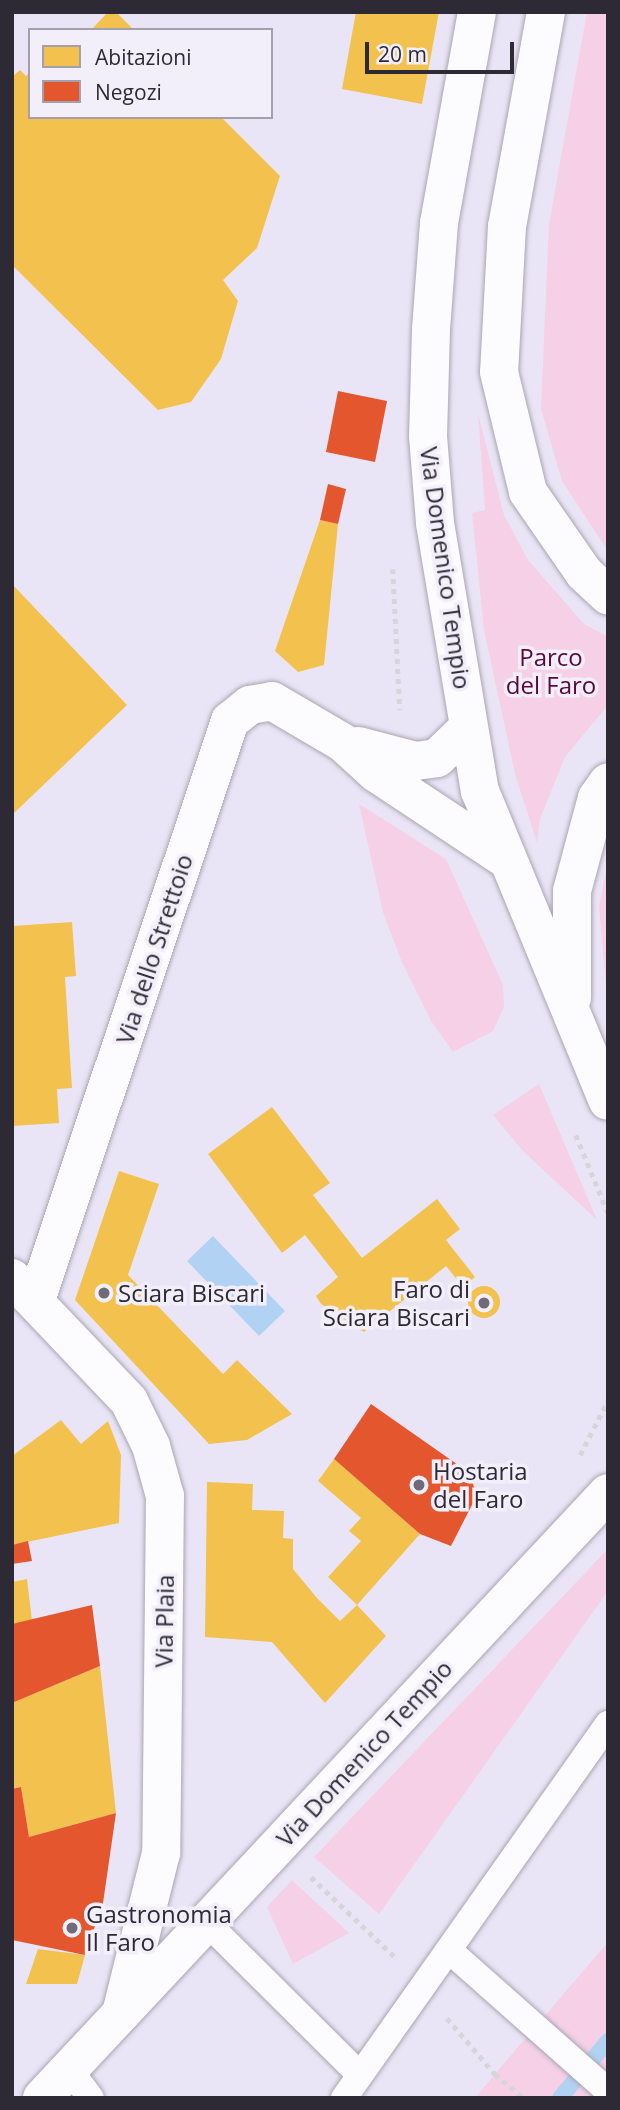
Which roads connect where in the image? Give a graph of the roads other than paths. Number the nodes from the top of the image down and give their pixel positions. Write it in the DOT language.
graph roads {
  1 [pos="477,12"];
  2 [pos="547,12"];
  3 [pos="608,595"];
  4 [pos="468,728"];
  5 [pos="342,742"];
  6 [pos="608,782"];
  7 [pos="506,859"];
  8 [pos="572,1017"];
  9 [pos="608,1101"];
  10 [pos="24,1289"];
  11 [pos="607,1496"];
  12 [pos="608,1724"];
  13 [pos="206,1922"];
  14 [pos="451,1952"];
  15 [pos="121,2014"];
  16 [pos="358,2073"];
  17 [pos="80,2083"];
  18 [pos="608,2091"];
  19 [pos="42,2098"];
  20 [pos="344,2098"];
  1 -- 4 [label="main road, Via Domenico Tempio"];
  2 -- 3 [label="main road"];
  4 -- 5 [label="main road"];
  4 -- 7 [label="main road, Via Domenico Tempio"];
  5 -- 7 [label="main road"];
  5 -- 10 [label="main road, Via dello Strettoio"];
  6 -- 8 [label="main road"];
  7 -- 8 [label="main road, Via Domenico Tempio"];
  8 -- 9 [label="main road, Via Domenico Tempio"];
  10 -- 15 [label="main road, Via Plaia"];
  11 -- 13 [label="main road, Via Domenico Tempio"];
  12 -- 14 [label="lane"];
  13 -- 15 [label="main road, Via Domenico Tempio"];
  13 -- 16 [label="lane"];
  14 -- 16 [label="lane"];
  14 -- 18 [label="lane"];
  15 -- 17 [label="main road, Via Domenico Tempio"];
  16 -- 20 [label="lane"];
  17 -- 19 [label="main road, Via Domenico Tempio"];
}
